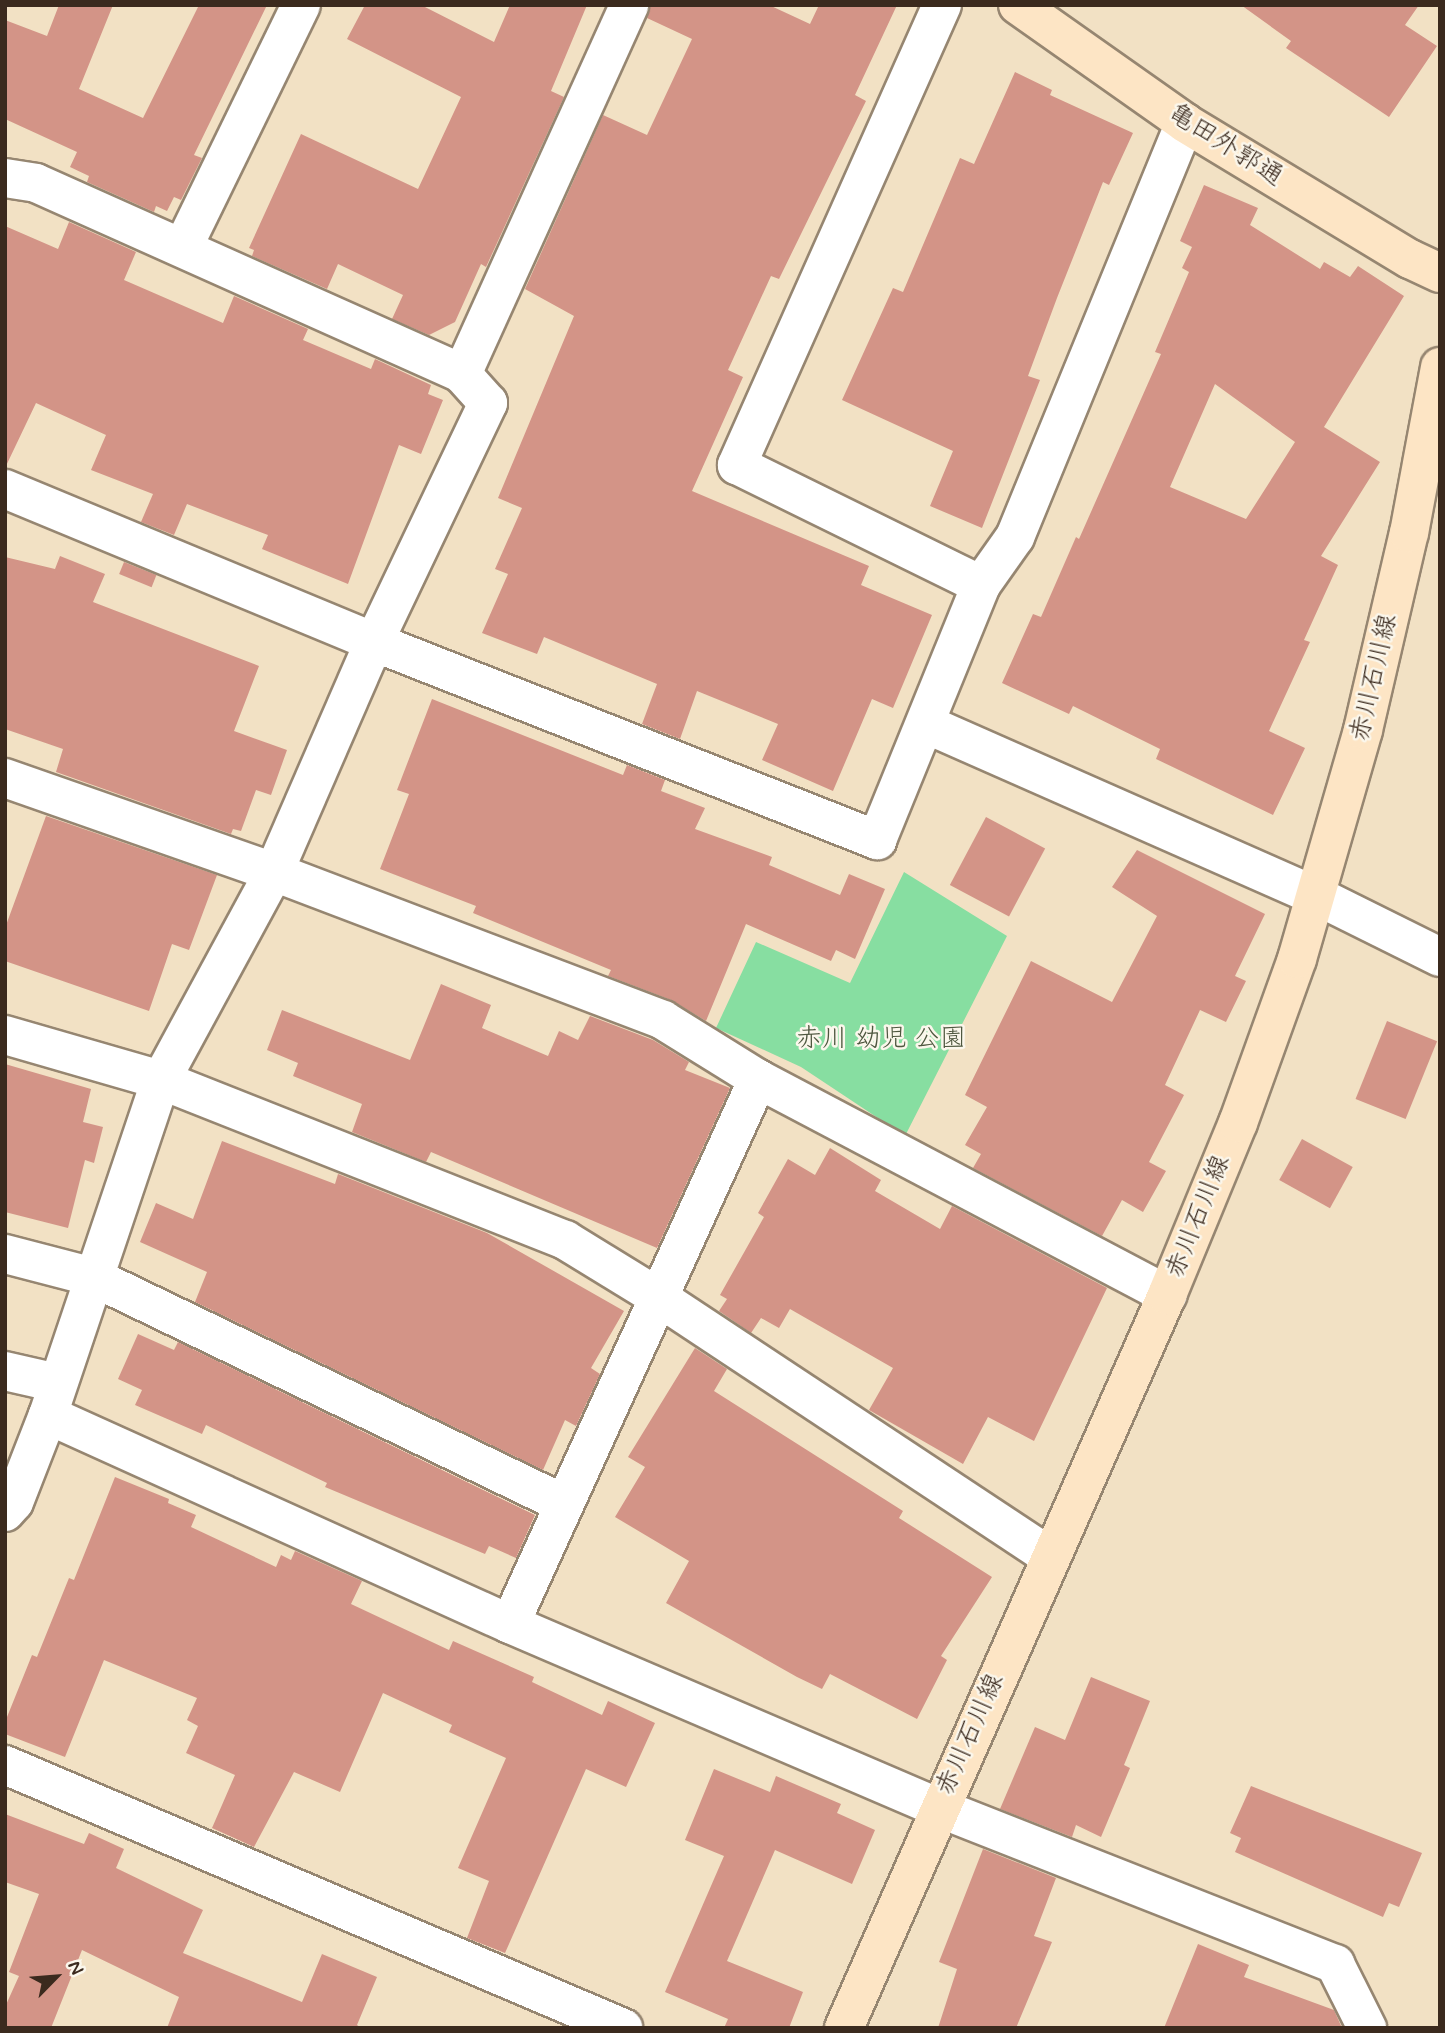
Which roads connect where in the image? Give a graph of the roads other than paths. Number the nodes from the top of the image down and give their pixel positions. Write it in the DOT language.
graph roads {
  1 [pos="301,5"];
  2 [pos="629,5"];
  3 [pos="942,5"];
  4 [pos="1018,5"];
  5 [pos="1185,123"];
  6 [pos="5,178"];
  7 [pos="183,247"];
  8 [pos="1440,273"];
  9 [pos="1440,367"];
  10 [pos="462,374"];
  11 [pos="5,489"];
  12 [pos="981,585"];
  13 [pos="374,642"];
  14 [pos="926,724"];
  15 [pos="5,778"];
  16 [pos="274,872"];
  17 [pos="1318,897"];
  18 [pos="1440,957"];
  19 [pos="5,1035"];
  20 [pos="758,1079"];
  21 [pos="161,1080"];
  22 [pos="5,1254"];
  23 [pos="93,1277"];
  24 [pos="1167,1295"];
  25 [pos="658,1297"];
  26 [pos="5,1371"];
  27 [pos="53,1399"];
  28 [pos="562,1503"];
  29 [pos="5,1512"];
  30 [pos="1049,1556"];
  31 [pos="510,1624"];
  32 [pos="5,1765"];
  33 [pos="939,1808"];
  34 [pos="624,2028"];
  35 [pos="844,2028"];
  36 [pos="1367,2028"];
  1 -- 7 [label="street"];
  2 -- 10 [label="street"];
  3 -- 12 [label="street"];
  4 -- 5 [label="street, 亀田外郭通"];
  5 -- 8 [label="street, 亀田外郭通"];
  5 -- 12 [label="street"];
  6 -- 7 [label="street"];
  7 -- 10 [label="street"];
  9 -- 17 [label="street, 赤川石川線"];
  10 -- 13 [label="street"];
  11 -- 13 [label="street"];
  12 -- 14 [label="street"];
  13 -- 14 [label="street"];
  13 -- 16 [label="street"];
  14 -- 17 [label="street"];
  15 -- 16 [label="street"];
  16 -- 20 [label="street"];
  16 -- 21 [label="street"];
  17 -- 18 [label="street"];
  17 -- 24 [label="street, 赤川石川線"];
  19 -- 21 [label="street"];
  20 -- 24 [label="street"];
  20 -- 25 [label="street"];
  21 -- 23 [label="street"];
  21 -- 25 [label="street"];
  22 -- 23 [label="street"];
  23 -- 27 [label="street"];
  23 -- 28 [label="street"];
  24 -- 30 [label="street, 赤川石川線"];
  25 -- 28 [label="street"];
  25 -- 30 [label="street"];
  26 -- 27 [label="street"];
  27 -- 29 [label="street"];
  27 -- 31 [label="street"];
  28 -- 31 [label="street"];
  30 -- 33 [label="street, 赤川石川線"];
  31 -- 33 [label="street"];
  32 -- 34 [label="street"];
  33 -- 35 [label="street, 赤川石川線"];
  33 -- 36 [label="street"];
}
